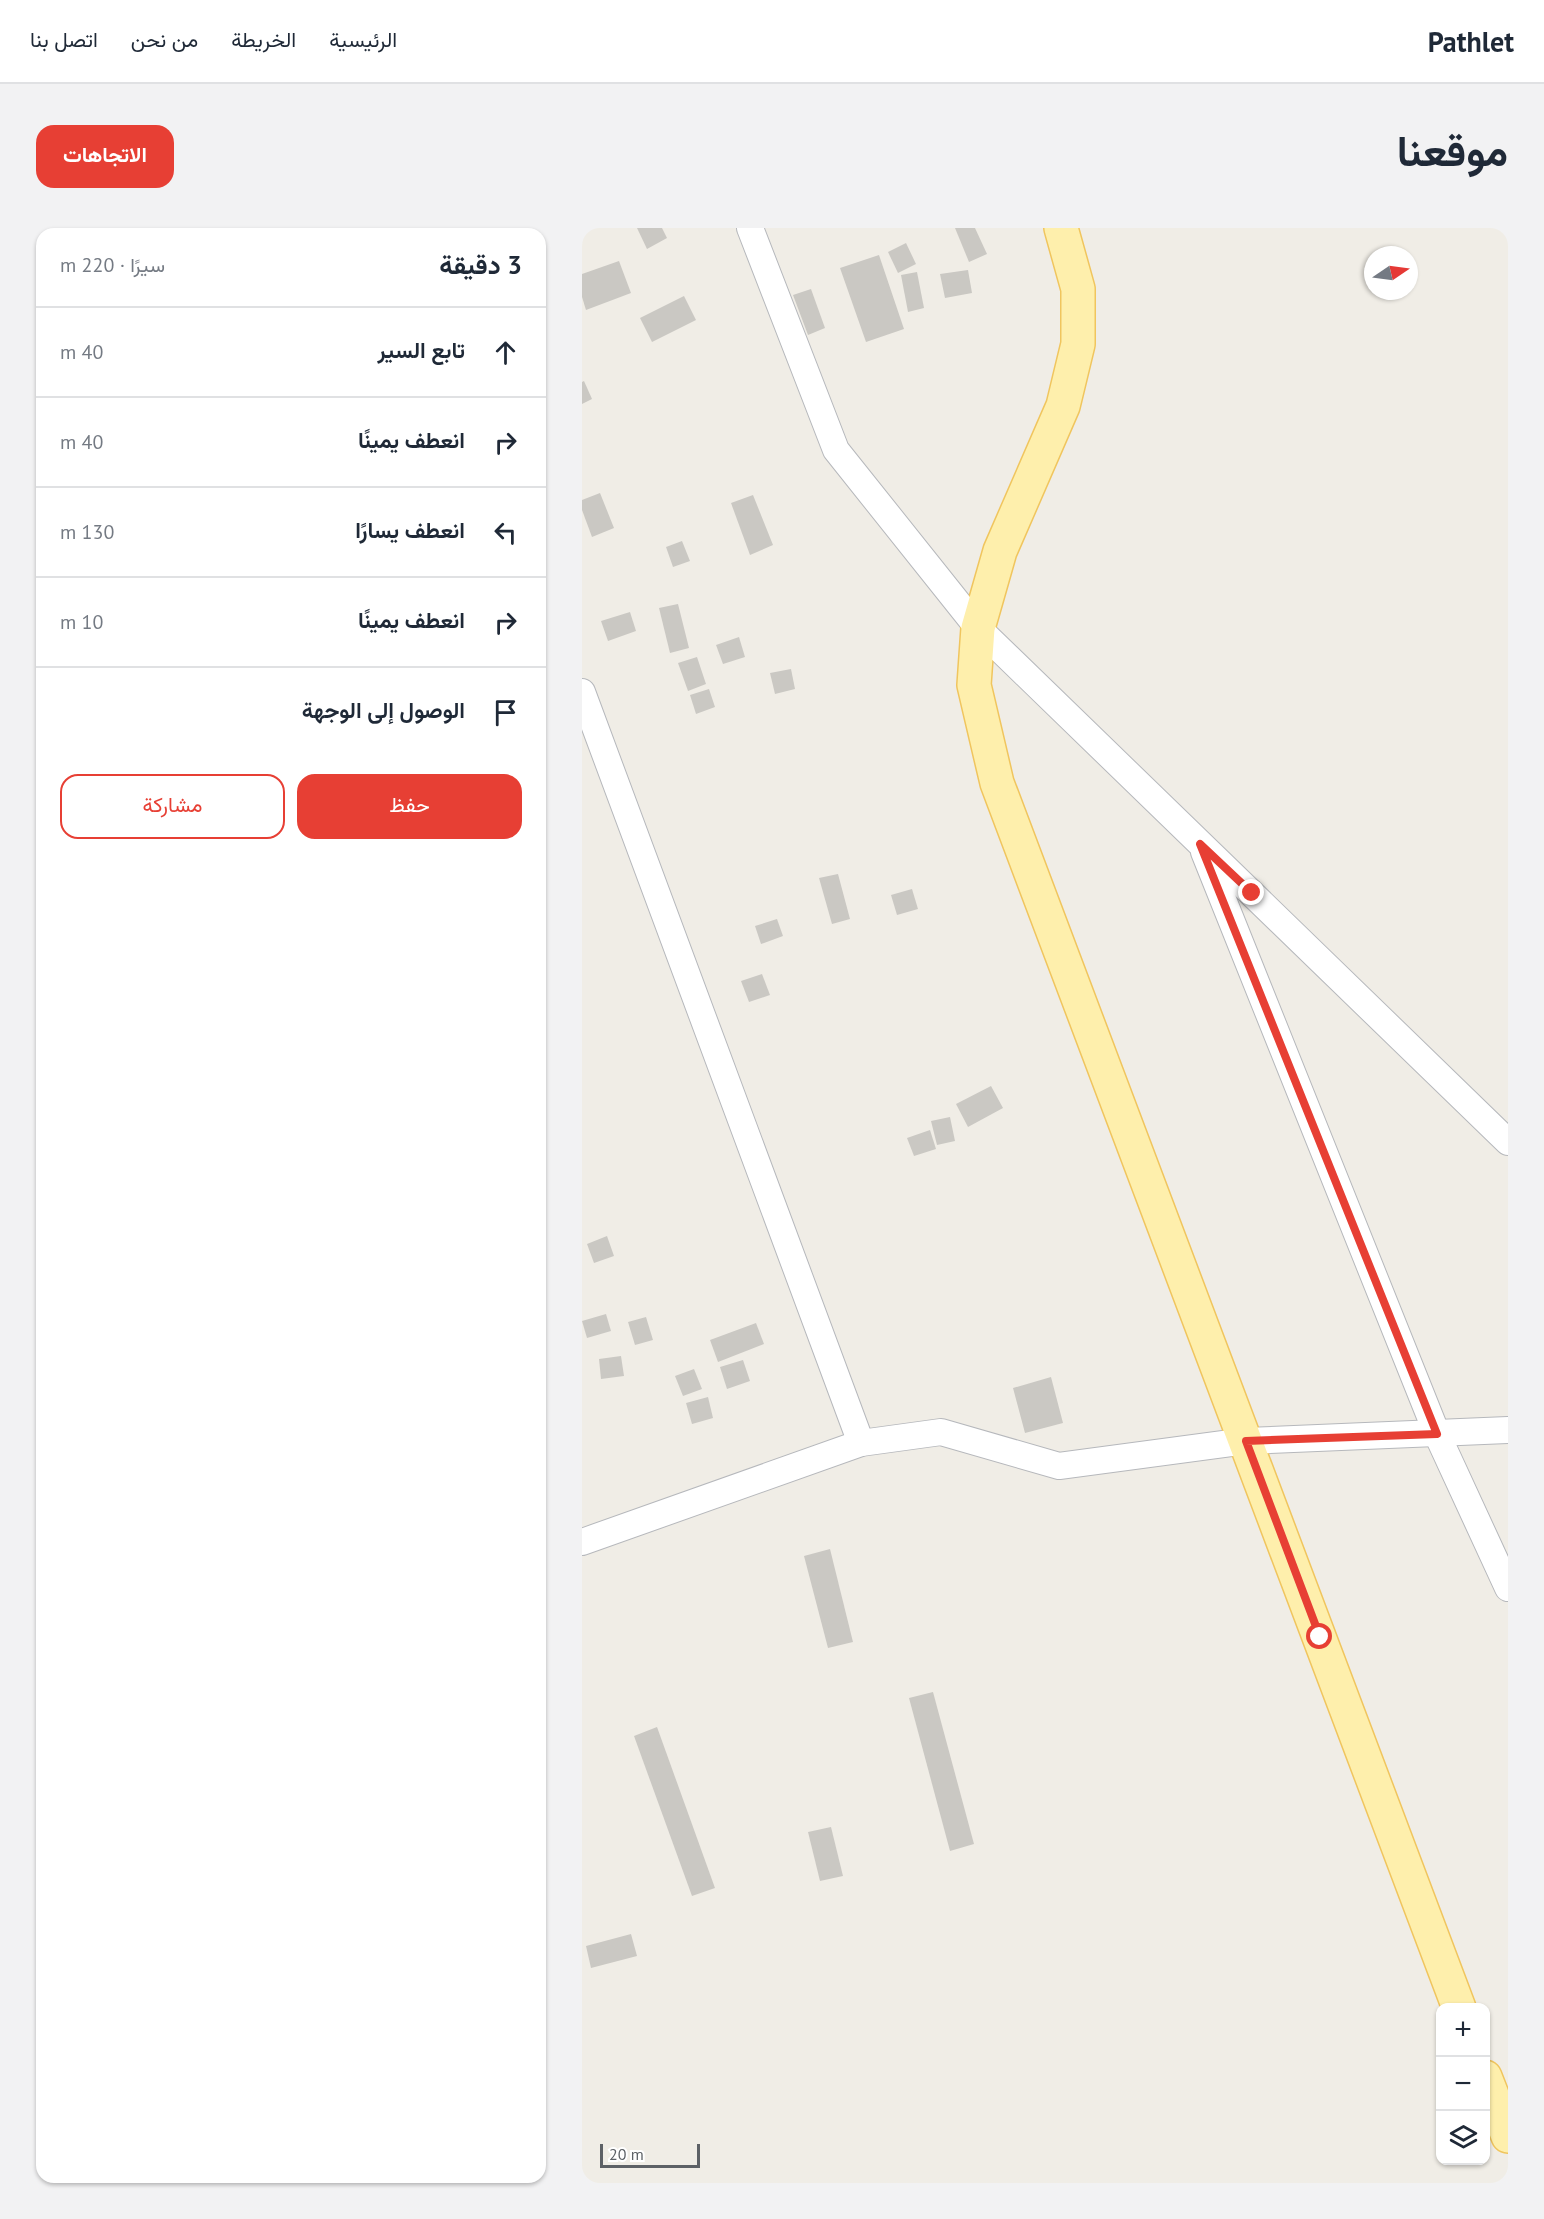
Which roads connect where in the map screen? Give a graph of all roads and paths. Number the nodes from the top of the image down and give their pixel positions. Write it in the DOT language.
graph roads {
  1 [pos="750,228"];
  2 [pos="1061,228"];
  3 [pos="978,628"];
  4 [pos="582,692"];
  5 [pos="1200,844"];
  6 [pos="1508,1142"];
  7 [pos="1508,1430"];
  8 [pos="1437,1434"];
  9 [pos="1246,1441"];
  10 [pos="861,1443"];
  11 [pos="582,1542"];
  12 [pos="1508,1588"];
  13 [pos="1458,2003"];
  14 [pos="1490,2090"];
  15 [pos="1508,2136"];
  1 -- 3 [label="street"];
  2 -- 3 [label="main road"];
  3 -- 5 [label="street"];
  3 -- 9 [label="main road"];
  4 -- 10 [label="street"];
  5 -- 6 [label="street"];
  5 -- 8 [label="street"];
  7 -- 8 [label="street"];
  8 -- 9 [label="street"];
  8 -- 12 [label="street"];
  9 -- 10 [label="street"];
  9 -- 13 [label="main road"];
  10 -- 11 [label="street"];
  14 -- 15 [label="main road"];
}
